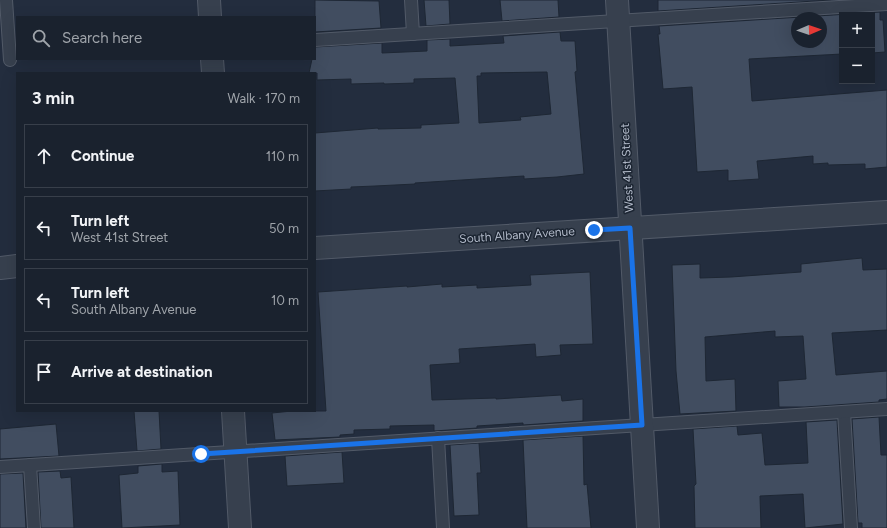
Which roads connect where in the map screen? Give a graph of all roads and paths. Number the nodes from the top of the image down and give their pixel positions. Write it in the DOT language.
graph roads {
  1 [pos="6,0"];
  2 [pos="208,0"];
  3 [pos="411,0"];
  4 [pos="617,0"];
  5 [pos="822,4"];
  6 [pos="887,4"];
  7 [pos="210,16"];
  8 [pos="618,22"];
  9 [pos="413,34"];
  10 [pos="316,40"];
  11 [pos="9,60"];
  12 [pos="212,60"];
  13 [pos="213,72"];
  14 [pos="887,212"];
  15 [pos="630,228"];
  16 [pos="316,248"];
  17 [pos="16,266"];
  18 [pos="0,268"];
  19 [pos="887,409"];
  20 [pos="233,412"];
  21 [pos="844,412"];
  22 [pos="642,425"];
  23 [pos="438,438"];
  24 [pos="235,452"];
  25 [pos="30,465"];
  26 [pos="0,467"];
  27 [pos="34,528"];
  28 [pos="240,528"];
  29 [pos="443,528"];
  30 [pos="648,528"];
  31 [pos="851,528"];
  1 -- 11 [label="lane"];
  2 -- 7 [label="street"];
  3 -- 9 [label="lane"];
  4 -- 8 [label="street, West 41st Street"];
  5 -- 6 [label="lane"];
  5 -- 8 [label="lane"];
  8 -- 9 [label="lane"];
  8 -- 15 [label="street, West 41st Street"];
  9 -- 10 [label="lane"];
  12 -- 13 [label="street"];
  14 -- 15 [label="street, South Albany Avenue"];
  15 -- 16 [label="street, South Albany Avenue"];
  15 -- 22 [label="street, West 41st Street"];
  17 -- 18 [label="street"];
  19 -- 21 [label="lane"];
  20 -- 24 [label="street"];
  21 -- 22 [label="lane"];
  21 -- 31 [label="lane"];
  22 -- 23 [label="lane"];
  22 -- 30 [label="street, West 41st Street"];
  23 -- 24 [label="lane"];
  23 -- 29 [label="lane"];
  24 -- 25 [label="lane"];
  24 -- 28 [label="street"];
  25 -- 26 [label="lane"];
  25 -- 27 [label="lane"];
}
